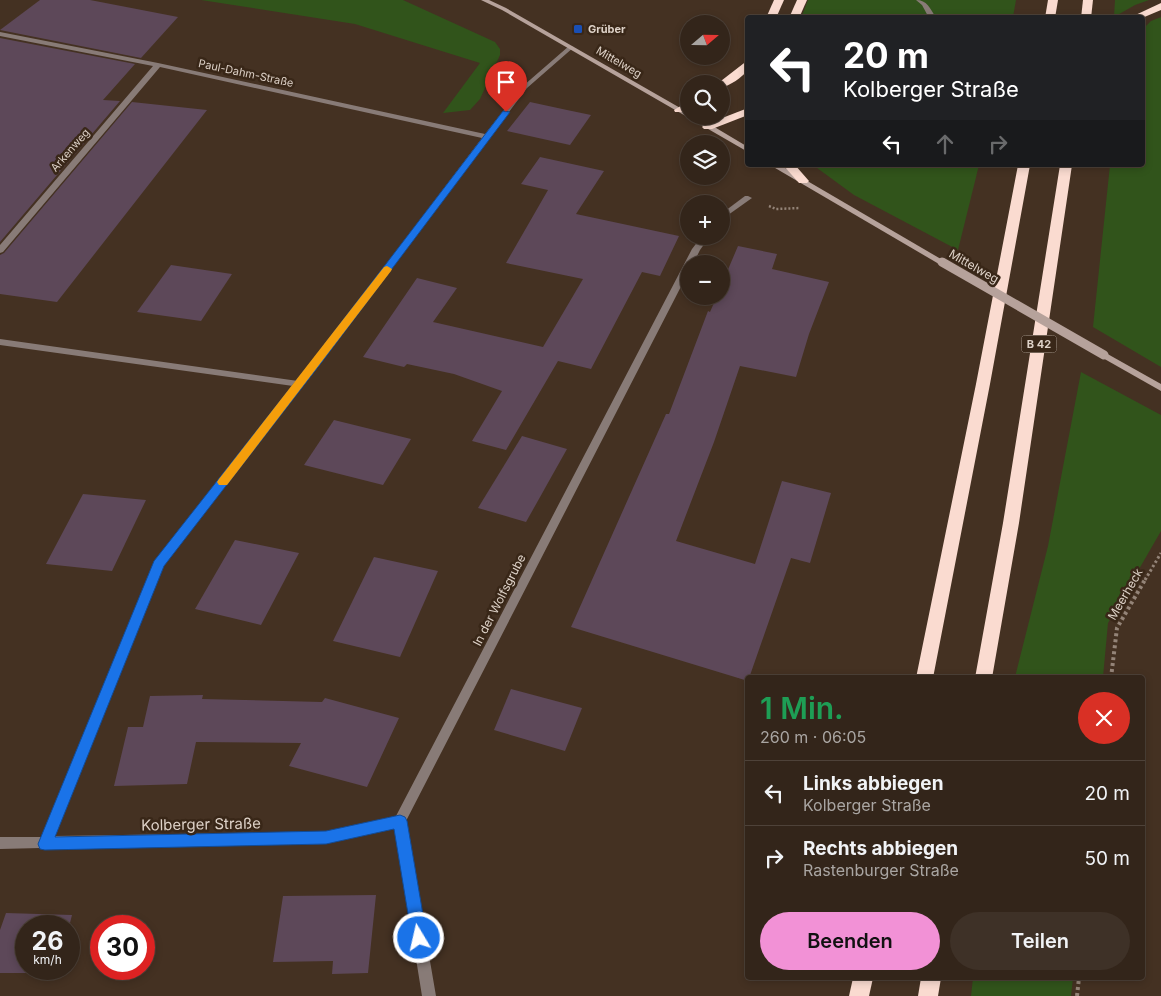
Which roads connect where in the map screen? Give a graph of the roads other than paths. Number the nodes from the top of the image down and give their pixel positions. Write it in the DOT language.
graph roads {
  1 [pos="484,0"];
  2 [pos="779,0"];
  3 [pos="802,0"];
  4 [pos="919,0"];
  5 [pos="1053,0"];
  6 [pos="1088,0"];
  7 [pos="1161,6"];
  8 [pos="772,15"];
  9 [pos="795,15"];
  10 [pos="931,15"];
  11 [pos="1050,15"];
  12 [pos="1086,15"];
  13 [pos="1141,15"];
  14 [pos="0,34"];
  15 [pos="571,48"];
  16 [pos="158,65"];
  17 [pos="745,66"];
  18 [pos="730,79"];
  19 [pos="680,108"];
  20 [pos="745,112"];
  21 [pos="705,125"];
  22 [pos="708,127"];
  23 [pos="487,137"];
  24 [pos="745,148"];
  25 [pos="778,167"];
  26 [pos="791,167"];
  27 [pos="1024,167"];
  28 [pos="1066,167"];
  29 [pos="803,181"];
  30 [pos="748,198"];
  31 [pos="730,211"];
  32 [pos="700,245"];
  33 [pos="0,250"];
  34 [pos="0,342"];
  35 [pos="300,384"];
  36 [pos="1161,388"];
  37 [pos="925,675"];
  38 [pos="984,675"];
  39 [pos="400,821"];
  40 [pos="0,843"];
  41 [pos="45,844"];
  42 [pos="863,980"];
  43 [pos="930,980"];
  44 [pos="429,996"];
  45 [pos="859,996"];
  46 [pos="928,996"];
  1 -- 15 [label="main road, Mittelweg"];
  2 -- 8 [label="highway"];
  3 -- 9 [label="highway"];
  4 -- 10 [label="street"];
  5 -- 11 [label="highway"];
  6 -- 12 [label="highway"];
  7 -- 13 [label="highway"];
  14 -- 16 [label="street, Paul-Dahm-Straße"];
  15 -- 19 [label="main road, Mittelweg"];
  15 -- 23 [label="street"];
  16 -- 23 [label="street, Paul-Dahm-Straße"];
  16 -- 33 [label="street, Arkenweg"];
  17 -- 18 [label="highway"];
  20 -- 22 [label="highway"];
  21 -- 22 [label="main road, Mittelweg"];
  22 -- 24 [label="main road, Mittelweg"];
  23 -- 35 [label="street"];
  25 -- 29 [label="main road, Mittelweg"];
  26 -- 29 [label="highway"];
  27 -- 37 [label="highway"];
  28 -- 38 [label="highway, B 42"];
  29 -- 36 [label="main road, Mittelweg, bridge"];
  30 -- 31 [label="street"];
  32 -- 39 [label="street, In der Wolfsgrube"];
  34 -- 35 [label="street"];
  35 -- 41 [label="street"];
  39 -- 41 [label="street, Kolberger Straße"];
  39 -- 44 [label="street"];
  40 -- 41 [label="street, Kolberger Straße"];
  42 -- 45 [label="highway"];
  43 -- 46 [label="highway"];
}
